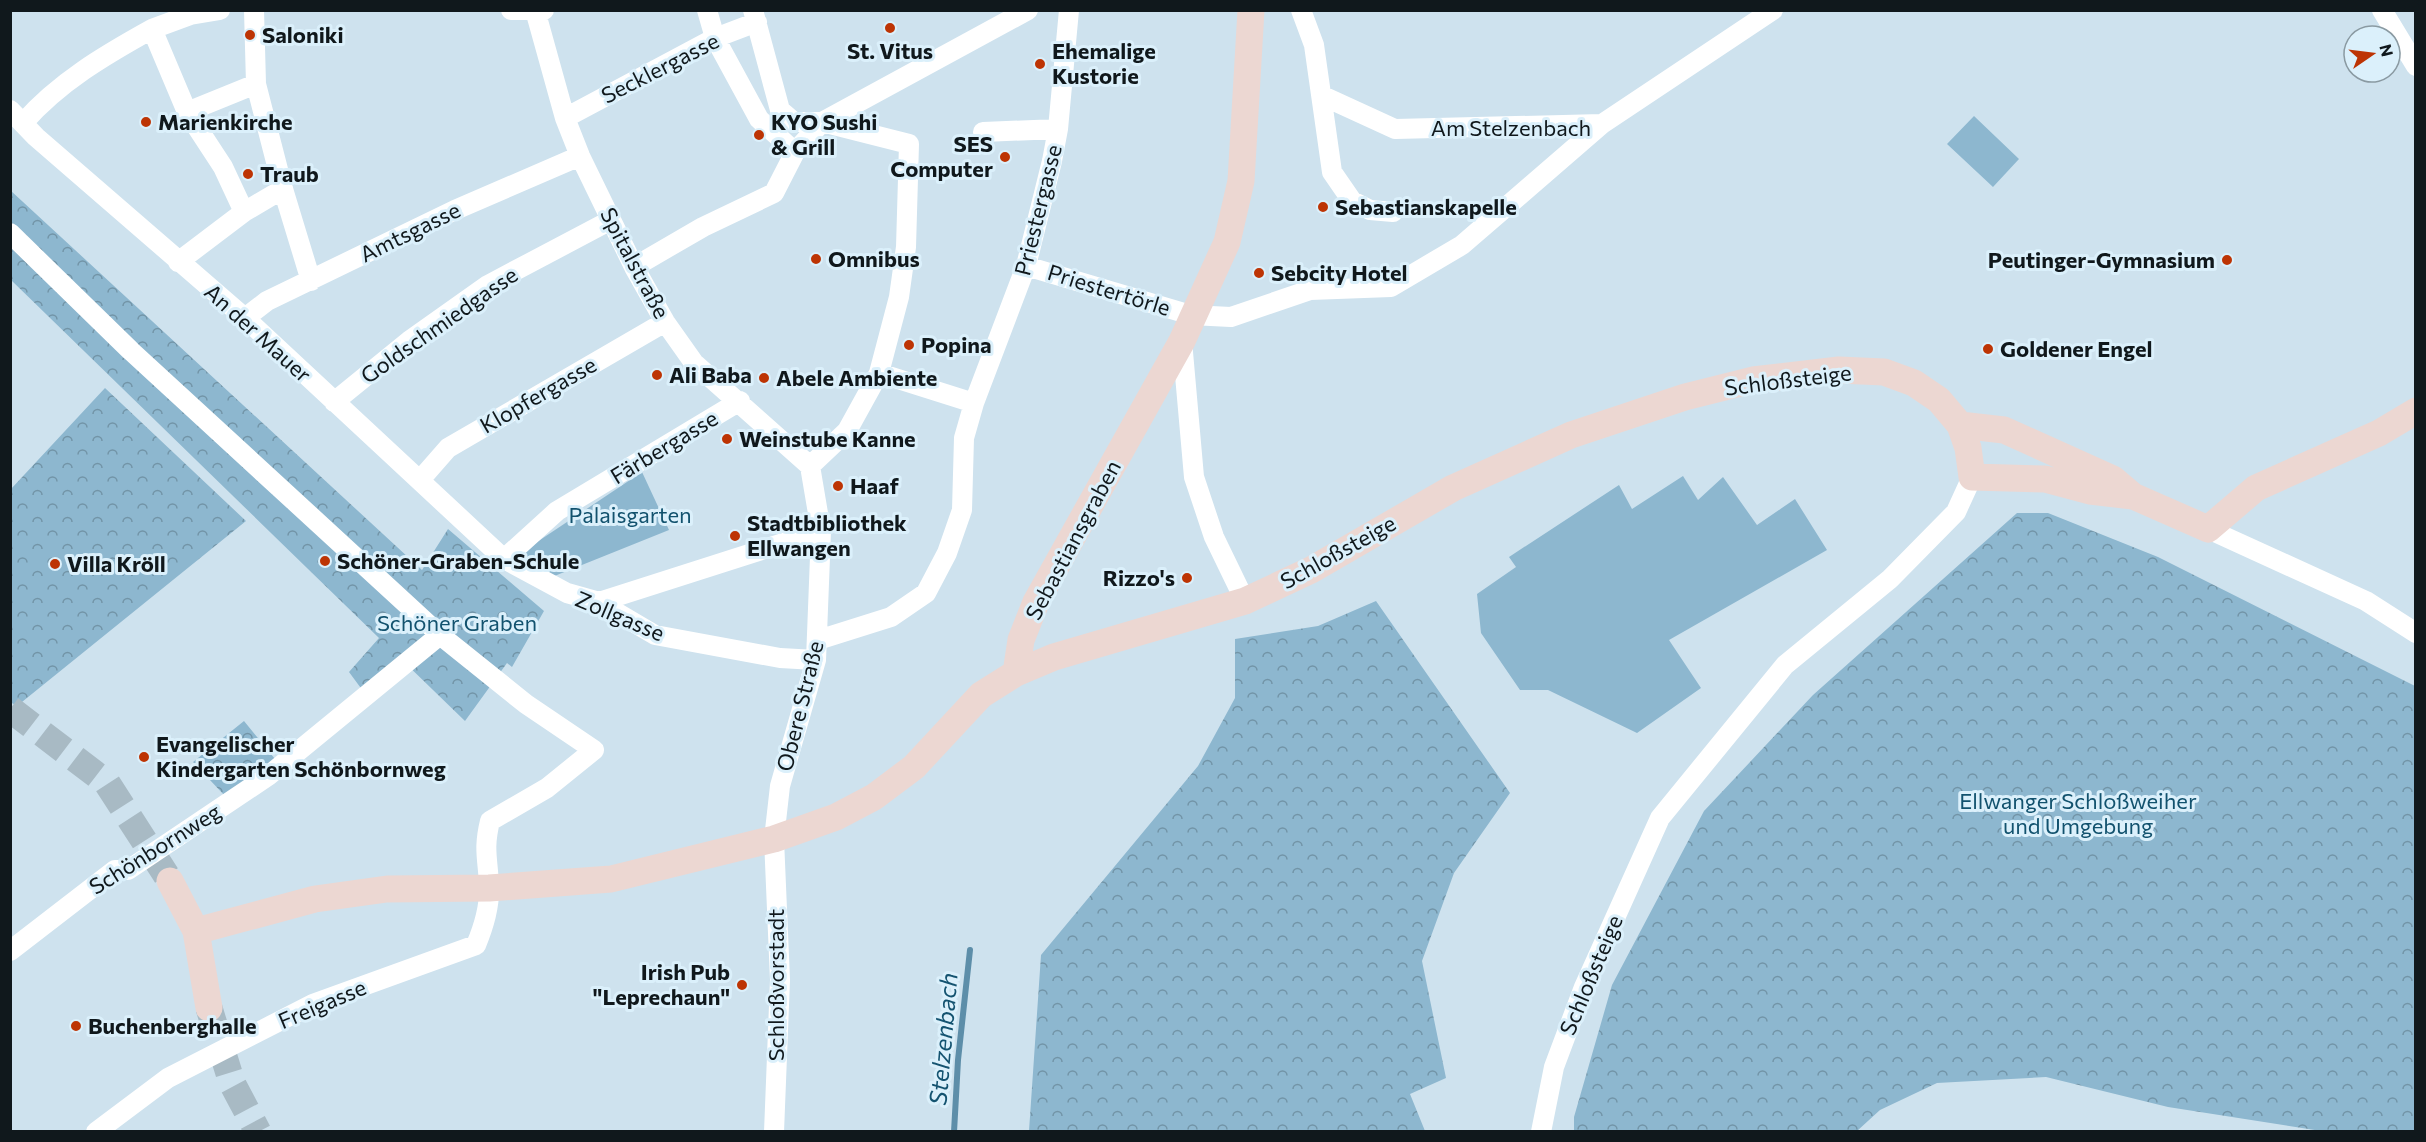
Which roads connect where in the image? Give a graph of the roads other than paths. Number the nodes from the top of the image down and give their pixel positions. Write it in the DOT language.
graph roads {
  1 [pos="220,10"];
  2 [pos="254,10"];
  3 [pos="511,10"];
  4 [pos="707,10"];
  5 [pos="1028,10"];
  6 [pos="1069,10"];
  7 [pos="1251,10"];
  8 [pos="1300,10"];
  9 [pos="1773,10"];
  10 [pos="2382,10"];
  11 [pos="538,11"];
  12 [pos="755,16"];
  13 [pos="152,29"];
  14 [pos="715,38"];
  15 [pos="2415,66"];
  16 [pos="256,84"];
  17 [pos="1323,96"];
  18 [pos="187,112"];
  19 [pos="17,117"];
  20 [pos="565,118"];
  21 [pos="822,122"];
  22 [pos="1602,124"];
  23 [pos="1058,129"];
  24 [pos="983,132"];
  25 [pos="795,152"];
  26 [pos="580,156"];
  27 [pos="283,189"];
  28 [pos="244,212"];
  29 [pos="1393,212"];
  30 [pos="611,220"];
  31 [pos="10,233"];
  32 [pos="178,262"];
  33 [pos="1026,266"];
  34 [pos="634,267"];
  35 [pos="315,279"];
  36 [pos="1191,315"];
  37 [pos="245,318"];
  38 [pos="665,322"];
  39 [pos="1182,341"];
  40 [pos="879,373"];
  41 [pos="334,402"];
  42 [pos="740,402"];
  43 [pos="974,403"];
  44 [pos="2415,411"];
  45 [pos="1960,425"];
  46 [pos="810,466"];
  47 [pos="1972,477"];
  48 [pos="420,480"];
  49 [pos="2133,496"];
  50 [pos="2208,529"];
  51 [pos="821,531"];
  52 [pos="504,559"];
  53 [pos="1245,601"];
  54 [pos="599,602"];
  55 [pos="2415,633"];
  56 [pos="440,635"];
  57 [pos="818,640"];
  58 [pos="816,660"];
  59 [pos="1016,673"];
  60 [pos="774,839"];
  61 [pos="170,881"];
  62 [pos="489,888"];
  63 [pos="196,932"];
  64 [pos="10,951"];
  65 [pos="209,1008"];
  66 [pos="96,1131"];
  67 [pos="774,1131"];
  68 [pos="1541,1131"];
  1 -- 13 [label="street"];
  2 -- 16 [label="street"];
  3 -- 11 [label="street"];
  4 -- 14 [label="street"];
  5 -- 21 [label="street"];
  6 -- 23 [label="street, Priestergasse"];
  7 -- 36 [label="street, Sebastiansgraben"];
  8 -- 17 [label="street"];
  9 -- 22 [label="street"];
  10 -- 15 [label="street"];
  11 -- 20 [label="street, Spitalstraße"];
  12 -- 14 [label="street, Secklergasse"];
  12 -- 21 [label="street"];
  13 -- 18 [label="street"];
  13 -- 19 [label="street"];
  14 -- 20 [label="street, Secklergasse"];
  14 -- 25 [label="street"];
  16 -- 18 [label="street"];
  16 -- 27 [label="street"];
  17 -- 22 [label="street, Am Stelzenbach"];
  17 -- 29 [label="street"];
  18 -- 28 [label="street"];
  19 -- 32 [label="street, An der Mauer"];
  20 -- 26 [label="street, Spitalstraße"];
  21 -- 25 [label="street"];
  21 -- 40 [label="street"];
  22 -- 36 [label="street, Am Stelzenbach"];
  23 -- 24 [label="street"];
  23 -- 33 [label="street, Priestergasse"];
  25 -- 34 [label="street"];
  26 -- 30 [label="street, Spitalstraße"];
  26 -- 35 [label="street, Amtsgasse"];
  27 -- 28 [label="street"];
  27 -- 35 [label="street"];
  28 -- 32 [label="street"];
  30 -- 34 [label="street, Spitalstraße"];
  30 -- 41 [label="street, Goldschmiedgasse"];
  31 -- 56 [label="street"];
  32 -- 37 [label="street, An der Mauer"];
  33 -- 36 [label="street, Priestertörle"];
  33 -- 43 [label="street, Priestergasse"];
  34 -- 38 [label="street, Spitalstraße"];
  35 -- 37 [label="street, Amtsgasse"];
  36 -- 39 [label="street, Sebastiansgraben"];
  37 -- 41 [label="street, An der Mauer"];
  38 -- 42 [label="street, Spitalstraße"];
  38 -- 48 [label="street, Klopfergasse"];
  39 -- 53 [label="street, Sebastiansgraben"];
  39 -- 59 [label="street, Sebastiansgraben"];
  40 -- 43 [label="street"];
  40 -- 46 [label="street"];
  41 -- 48 [label="street, An der Mauer"];
  42 -- 46 [label="street, Spitalstraße"];
  42 -- 52 [label="street, Färbergasse"];
  43 -- 57 [label="street, Priestergasse"];
  44 -- 50 [label="street"];
  45 -- 47 [label="street, Schloßsteige"];
  45 -- 49 [label="street"];
  45 -- 53 [label="street, Schloßsteige"];
  46 -- 51 [label="street, Obere Straße"];
  47 -- 49 [label="street"];
  47 -- 68 [label="street, Schloßsteige"];
  48 -- 52 [label="street, An der Mauer"];
  49 -- 50 [label="street"];
  50 -- 55 [label="street"];
  51 -- 54 [label="street"];
  51 -- 57 [label="street, Obere Straße"];
  52 -- 54 [label="street, Zollgasse"];
  53 -- 59 [label="street, Schloßsteige"];
  54 -- 58 [label="street, Zollgasse"];
  56 -- 62 [label="street, Freigasse"];
  56 -- 64 [label="street, Schönbornweg"];
  57 -- 58 [label="street, Obere Straße"];
  58 -- 60 [label="street, Obere Straße"];
  59 -- 60 [label="street"];
  60 -- 62 [label="street"];
  60 -- 67 [label="street, Schloßvorstadt"];
  61 -- 63 [label="street"];
  62 -- 63 [label="street"];
  62 -- 66 [label="street, Freigasse"];
  63 -- 65 [label="street"];
}
